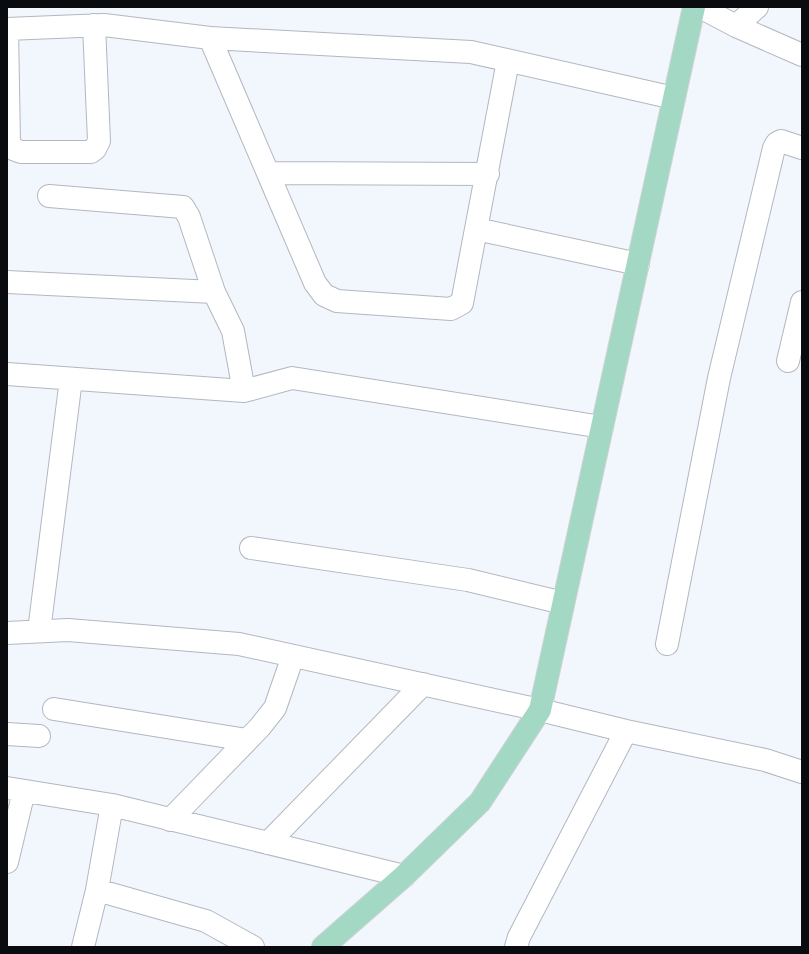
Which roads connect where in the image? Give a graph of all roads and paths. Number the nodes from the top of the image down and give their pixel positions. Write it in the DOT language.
graph roads {
  1 [pos="694,7"];
  2 [pos="700,7"];
  3 [pos="757,7"];
  4 [pos="94,25"];
  5 [pos="736,26"];
  6 [pos="7,29"];
  7 [pos="210,38"];
  8 [pos="802,55"];
  9 [pos="508,61"];
  10 [pos="674,98"];
  11 [pos="802,148"];
  12 [pos="270,173"];
  13 [pos="488,174"];
  14 [pos="49,196"];
  15 [pos="476,229"];
  16 [pos="638,264"];
  17 [pos="7,282"];
  18 [pos="214,292"];
  19 [pos="802,302"];
  20 [pos="788,361"];
  21 [pos="7,374"];
  22 [pos="71,379"];
  23 [pos="244,391"];
  24 [pos="602,427"];
  25 [pos="251,548"];
  26 [pos="563,604"];
  27 [pos="39,631"];
  28 [pos="7,633"];
  29 [pos="667,644"];
  30 [pos="293,656"];
  31 [pos="423,684"];
  32 [pos="54,709"];
  33 [pos="540,710"];
  34 [pos="626,731"];
  35 [pos="7,734"];
  36 [pos="39,736"];
  37 [pos="248,740"];
  38 [pos="802,772"];
  39 [pos="16,789"];
  40 [pos="112,805"];
  41 [pos="170,820"];
  42 [pos="268,843"];
  43 [pos="7,862"];
  44 [pos="404,876"];
  45 [pos="97,890"];
  46 [pos="83,947"];
  47 [pos="253,947"];
  48 [pos="323,947"];
  49 [pos="516,947"];
  1 -- 10 [label="main road"];
  2 -- 5 [label="street"];
  3 -- 5 [label="street"];
  4 -- 6 [label="street"];
  4 -- 6 [label="street"];
  4 -- 7 [label="street"];
  5 -- 8 [label="street"];
  7 -- 9 [label="street"];
  7 -- 12 [label="street"];
  9 -- 10 [label="street"];
  9 -- 13 [label="street"];
  10 -- 16 [label="main road"];
  11 -- 29 [label="street"];
  12 -- 13 [label="street"];
  12 -- 15 [label="street"];
  13 -- 15 [label="street"];
  14 -- 18 [label="street"];
  15 -- 16 [label="street"];
  16 -- 24 [label="main road"];
  17 -- 18 [label="street"];
  18 -- 23 [label="street"];
  19 -- 20 [label="street"];
  21 -- 22 [label="street"];
  22 -- 23 [label="street"];
  22 -- 27 [label="street"];
  23 -- 24 [label="street"];
  24 -- 26 [label="main road"];
  25 -- 26 [label="street"];
  26 -- 33 [label="main road"];
  27 -- 28 [label="street"];
  27 -- 30 [label="street"];
  30 -- 31 [label="street"];
  30 -- 37 [label="street"];
  31 -- 33 [label="street"];
  31 -- 42 [label="street"];
  32 -- 37 [label="street"];
  33 -- 34 [label="street"];
  33 -- 44 [label="main road"];
  34 -- 38 [label="street"];
  34 -- 49 [label="street"];
  35 -- 36 [label="street"];
  37 -- 41 [label="street"];
  39 -- 40 [label="street"];
  39 -- 43 [label="street"];
  40 -- 41 [label="street"];
  40 -- 45 [label="street"];
  41 -- 42 [label="street"];
  42 -- 44 [label="street"];
  44 -- 48 [label="main road"];
  45 -- 46 [label="street"];
  45 -- 47 [label="street"];
}
